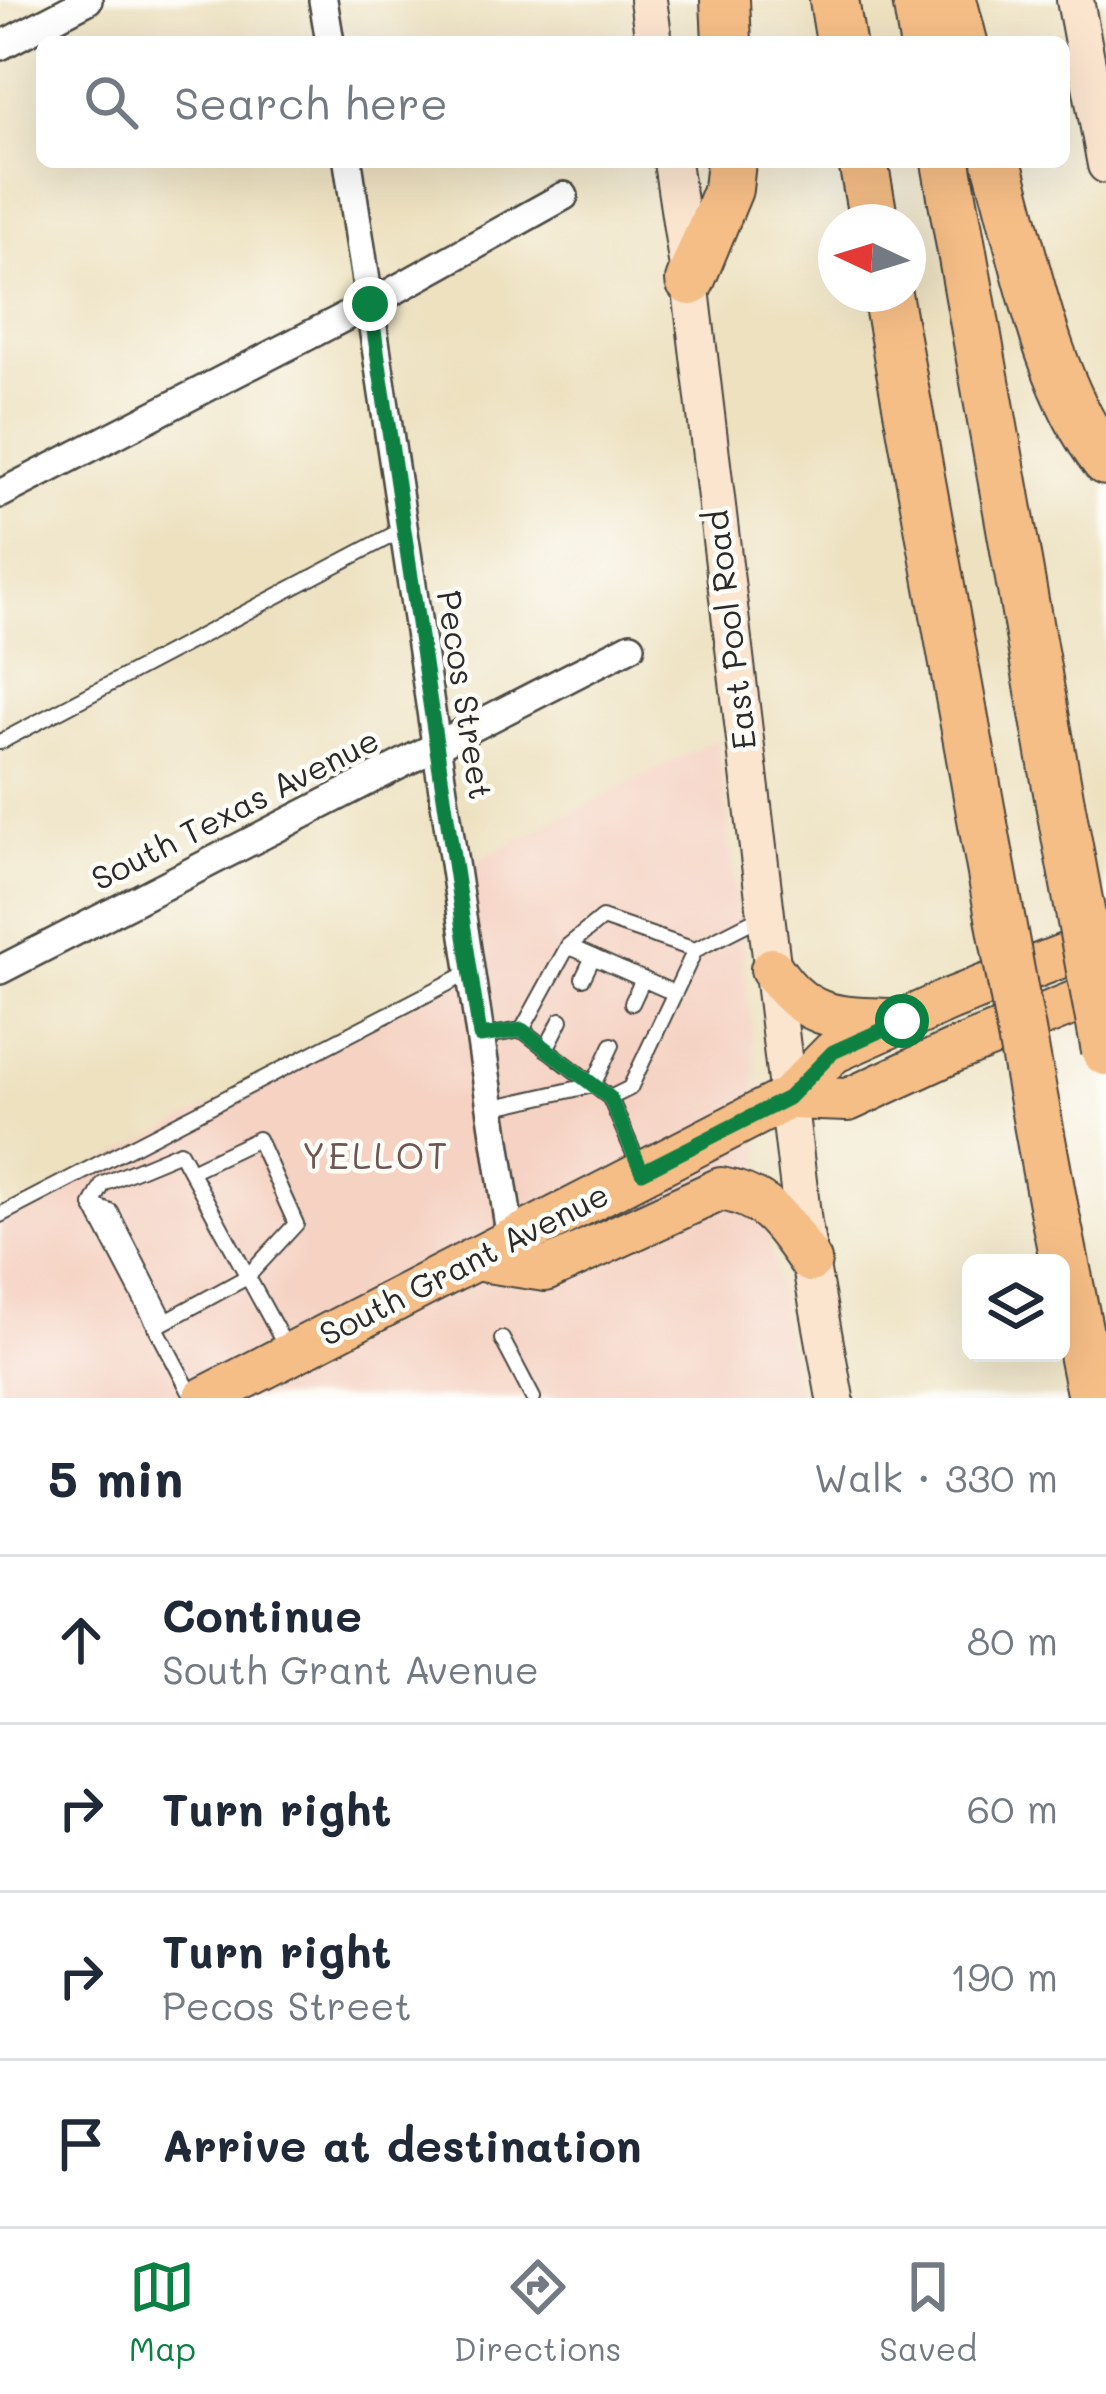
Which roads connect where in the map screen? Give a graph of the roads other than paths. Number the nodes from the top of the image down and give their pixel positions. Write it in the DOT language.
graph roads {
  1 [pos="88,0"];
  2 [pos="323,0"];
  3 [pos="648,0"];
  4 [pos="725,0"];
  5 [pos="834,0"];
  6 [pos="916,0"];
  7 [pos="952,0"];
  8 [pos="1075,0"];
  9 [pos="329,36"];
  10 [pos="653,36"];
  11 [pos="727,36"];
  12 [pos="841,36"];
  13 [pos="923,36"];
  14 [pos="961,36"];
  15 [pos="0,46"];
  16 [pos="1106,165"];
  17 [pos="349,168"];
  18 [pos="673,168"];
  19 [pos="730,168"];
  20 [pos="864,168"];
  21 [pos="947,168"];
  22 [pos="999,168"];
  23 [pos="564,196"];
  24 [pos="871,204"];
  25 [pos="690,281"];
  26 [pos="370,304"];
  27 [pos="890,312"];
  28 [pos="1106,461"];
  29 [pos="0,494"];
  30 [pos="404,529"];
  31 [pos="631,646"];
  32 [pos="0,742"];
  33 [pos="436,746"];
  34 [pos="765,915"];
  35 [pos="1106,939"];
  36 [pos="568,946"];
  37 [pos="695,950"];
  38 [pos="593,957"];
  39 [pos="772,969"];
  40 [pos="0,970"];
  41 [pos="471,971"];
  42 [pos="583,978"];
  43 [pos="643,979"];
  44 [pos="1106,990"];
  45 [pos="674,993"];
  46 [pos="632,1003"];
  47 [pos="561,1020"];
  48 [pos="902,1021"];
  49 [pos="522,1030"];
  50 [pos="480,1036"];
  51 [pos="612,1046"];
  52 [pos="546,1049"];
  53 [pos="1106,1051"];
  54 [pos="593,1085"];
  55 [pos="610,1098"];
  56 [pos="788,1098"];
  57 [pos="491,1108"];
  58 [pos="191,1171"];
  59 [pos="642,1172"];
  60 [pos="0,1215"];
  61 [pos="492,1249"];
  62 [pos="810,1261"];
  63 [pos="247,1276"];
  64 [pos="161,1324"];
  65 [pos="502,1339"];
  66 [pos="290,1354"];
  67 [pos="229,1393"];
  68 [pos="193,1398"];
  69 [pos="532,1398"];
  70 [pos="835,1398"];
  71 [pos="1092,1398"];
  1 -- 15 [label="street"];
  2 -- 9 [label="street"];
  3 -- 10 [label="main road"];
  4 -- 11 [label="highway"];
  5 -- 12 [label="highway"];
  6 -- 13 [label="highway"];
  7 -- 14 [label="highway"];
  8 -- 16 [label="main road"];
  17 -- 26 [label="street, Pecos Street"];
  18 -- 25 [label="main road, East Pool Road"];
  19 -- 25 [label="highway"];
  20 -- 24 [label="highway"];
  21 -- 53 [label="highway, bridge"];
  22 -- 28 [label="highway"];
  23 -- 26 [label="street"];
  25 -- 34 [label="main road, East Pool Road"];
  26 -- 29 [label="street"];
  26 -- 30 [label="street, Pecos Street"];
  27 -- 71 [label="highway, bridge"];
  30 -- 32 [label="lane"];
  30 -- 33 [label="street, Pecos Street"];
  31 -- 33 [label="street, South Texas Avenue"];
  33 -- 40 [label="street, South Texas Avenue"];
  33 -- 41 [label="street, Pecos Street"];
  34 -- 37 [label="lane"];
  34 -- 39 [label="main road, East Pool Road"];
  35 -- 48 [label="main road, South Grant Avenue"];
  36 -- 37 [label="lane"];
  36 -- 38 [label="lane"];
  36 -- 49 [label="lane"];
  37 -- 45 [label="lane"];
  38 -- 42 [label="lane"];
  38 -- 43 [label="lane"];
  39 -- 48 [label="main road"];
  39 -- 56 [label="main road, East Pool Road"];
  41 -- 50 [label="street, Pecos Street"];
  41 -- 60 [label="lane"];
  43 -- 45 [label="lane"];
  43 -- 46 [label="lane"];
  44 -- 56 [label="main road, South Grant Avenue"];
  45 -- 55 [label="lane"];
  47 -- 52 [label="lane"];
  48 -- 56 [label="main road, South Grant Avenue"];
  49 -- 50 [label="lane"];
  49 -- 52 [label="lane"];
  50 -- 57 [label="street, Pecos Street"];
  51 -- 54 [label="lane"];
  52 -- 54 [label="lane"];
  54 -- 55 [label="lane"];
  54 -- 57 [label="lane"];
  55 -- 59 [label="lane"];
  56 -- 59 [label="main road, South Grant Avenue"];
  56 -- 62 [label="main road, East Pool Road"];
  57 -- 61 [label="street, Pecos Street"];
  58 -- 63 [label="lane"];
  58 -- 63 [label="lane"];
  58 -- 64 [label="lane"];
  59 -- 61 [label="main road, South Grant Avenue"];
  61 -- 62 [label="main road"];
  61 -- 66 [label="main road, South Grant Avenue"];
  62 -- 70 [label="main road, East Pool Road"];
  63 -- 64 [label="lane"];
  63 -- 66 [label="lane"];
  64 -- 68 [label="lane"];
  65 -- 69 [label="lane"];
  66 -- 67 [label="main road, South Grant Avenue"];
}
